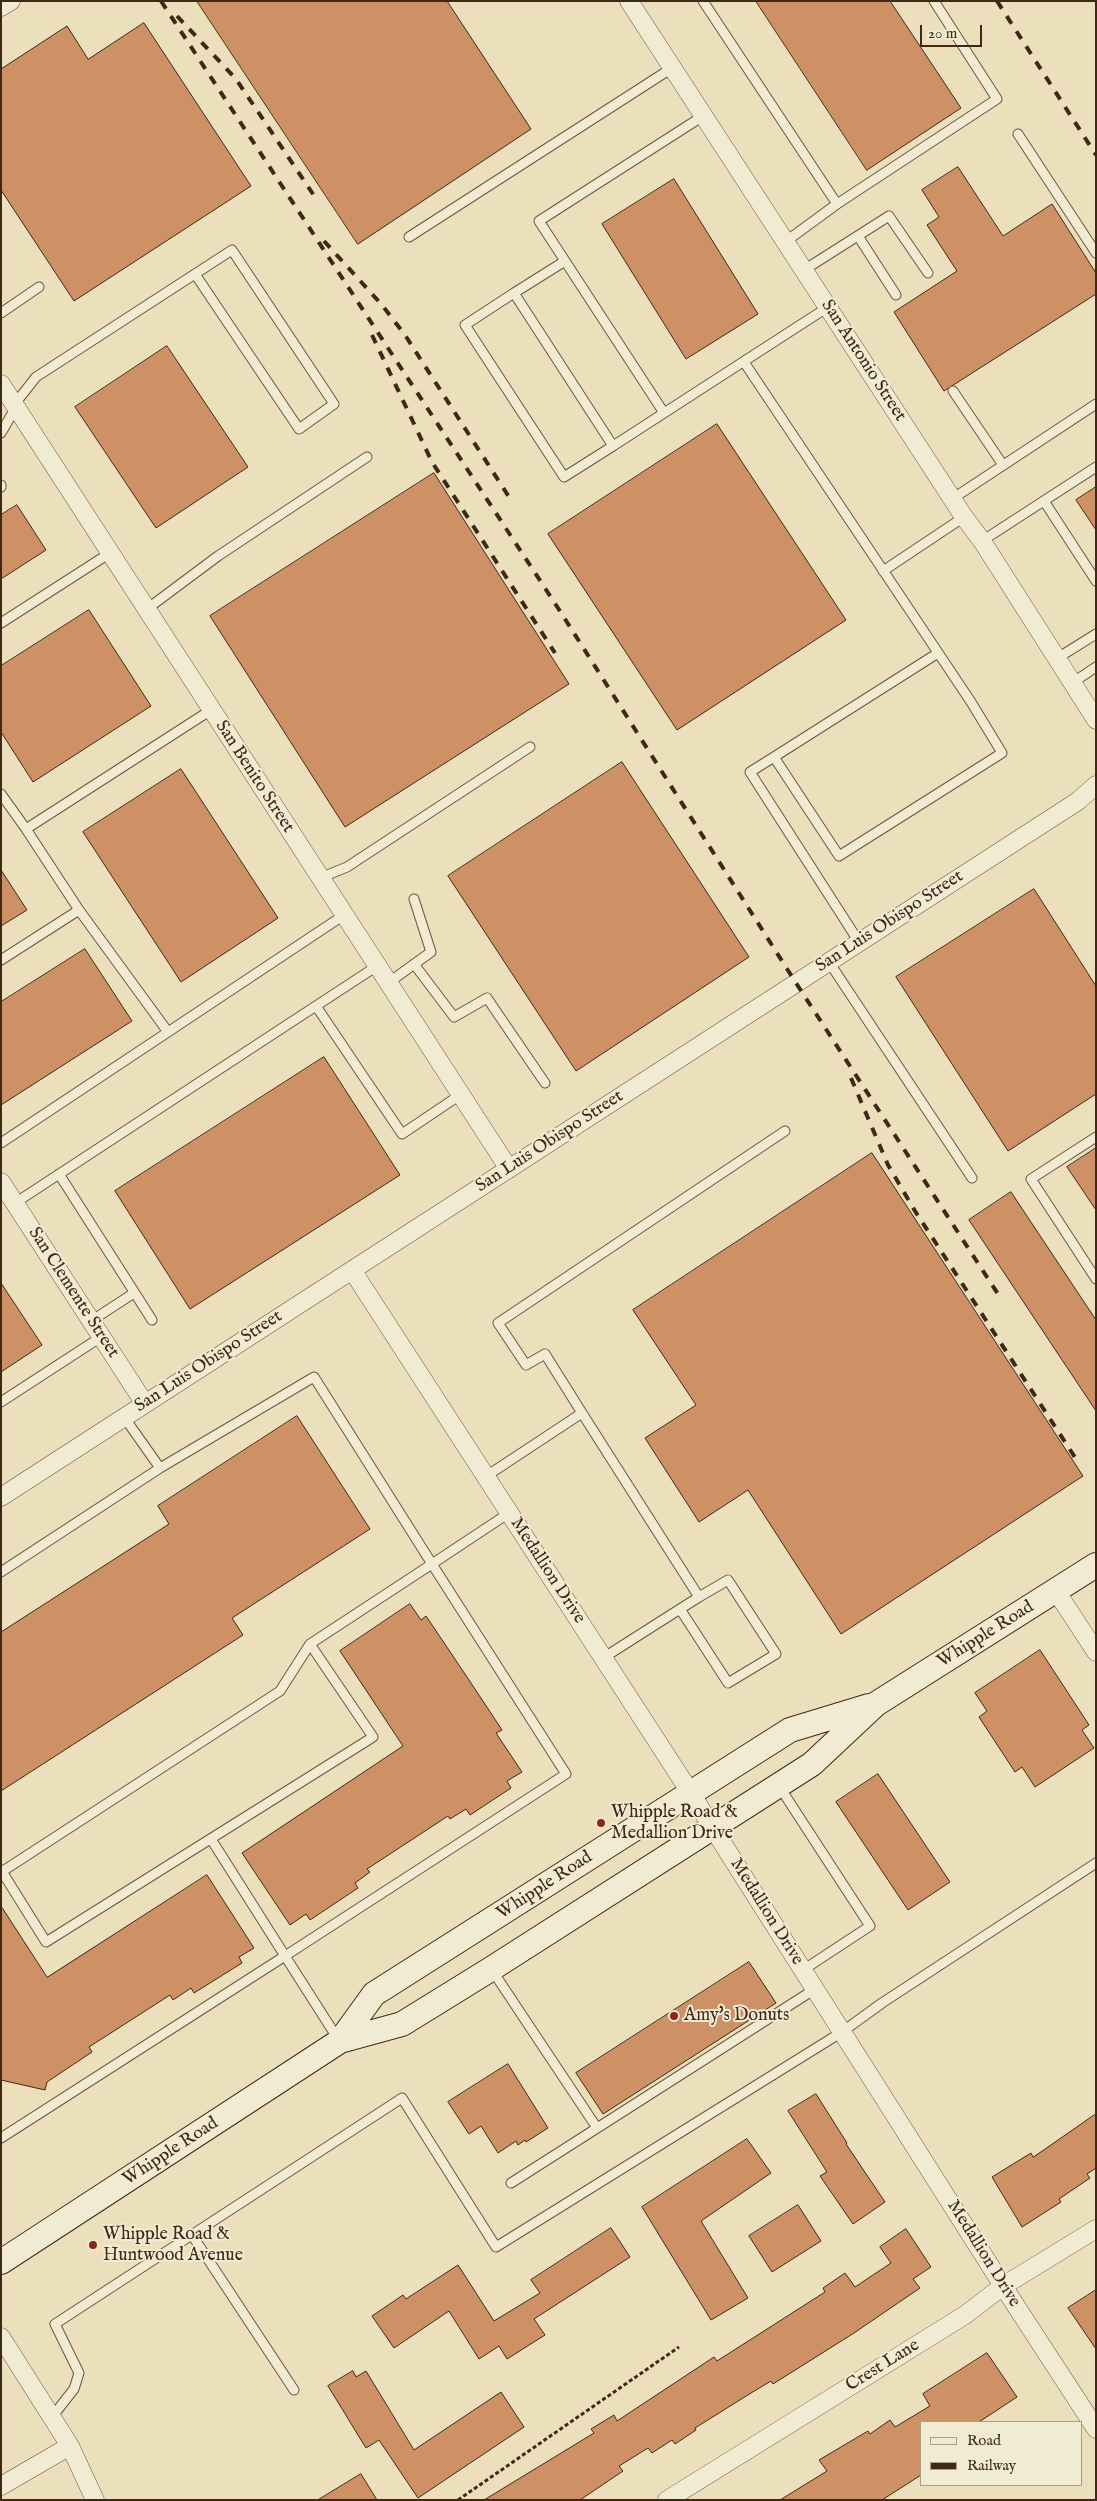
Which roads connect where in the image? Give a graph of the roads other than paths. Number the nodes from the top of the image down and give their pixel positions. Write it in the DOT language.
graph roads {
  1 [pos="11,1"];
  2 [pos="629,1"];
  3 [pos="704,1"];
  4 [pos="934,1"];
  5 [pos="1,8"];
  6 [pos="672,68"];
  7 [pos="704,116"];
  8 [pos="1018,134"];
  9 [pos="837,204"];
  10 [pos="858,236"];
  11 [pos="409,238"];
  12 [pos="785,242"];
  13 [pos="1096,253"];
  14 [pos="565,261"];
  15 [pos="804,270"];
  16 [pos="928,273"];
  17 [pos="194,274"];
  18 [pos="39,287"];
  19 [pos="514,294"];
  20 [pos="896,296"];
  21 [pos="828,307"];
  22 [pos="1,313"];
  23 [pos="744,362"];
  24 [pos="1,384"];
  25 [pos="953,391"];
  26 [pos="1096,404"];
  27 [pos="15,406"];
  28 [pos="664,413"];
  29 [pos="1,433"];
  30 [pos="614,446"];
  31 [pos="367,457"];
  32 [pos="1002,466"];
  33 [pos="1096,467"];
  34 [pos="952,499"];
  35 [pos="1044,501"];
  36 [pos="964,517"];
  37 [pos="982,541"];
  38 [pos="110,553"];
  39 [pos="883,571"];
  40 [pos="1096,581"];
  41 [pos="147,609"];
  42 [pos="1,623"];
  43 [pos="1096,634"];
  44 [pos="938,653"];
  45 [pos="1056,659"];
  46 [pos="1096,668"];
  47 [pos="1072,683"];
  48 [pos="211,710"];
  49 [pos="1096,720"];
  50 [pos="530,747"];
  51 [pos="774,757"];
  52 [pos="1096,785"];
  53 [pos="1,794"];
  54 [pos="26,828"];
  55 [pos="320,878"];
  56 [pos="414,899"];
  57 [pos="79,910"];
  58 [pos="344,915"];
  59 [pos="859,942"];
  60 [pos="1,960"];
  61 [pos="829,962"];
  62 [pos="414,964"];
  63 [pos="377,966"];
  64 [pos="388,983"];
  65 [pos="316,1006"];
  66 [pos="168,1032"];
  67 [pos="545,1082"];
  68 [pos="460,1095"];
  69 [pos="785,1131"];
  70 [pos="1096,1137"];
  71 [pos="1,1143"];
  72 [pos="508,1169"];
  73 [pos="59,1174"];
  74 [pos="972,1178"];
  75 [pos="1,1182"];
  76 [pos="15,1203"];
  77 [pos="352,1270"];
  78 [pos="1096,1278"];
  79 [pos="134,1293"];
  80 [pos="152,1320"];
  81 [pos="91,1321"];
  82 [pos="101,1337"];
  83 [pos="1,1402"];
  84 [pos="145,1404"];
  85 [pos="582,1413"];
  86 [pos="124,1417"];
  87 [pos="160,1468"];
  88 [pos="486,1476"];
  89 [pos="1,1497"];
  90 [pos="509,1513"];
  91 [pos="432,1564"];
  92 [pos="1096,1565"];
  93 [pos="1,1572"];
  94 [pos="1056,1591"];
  95 [pos="698,1598"];
  96 [pos="680,1609"];
  97 [pos="310,1644"];
  98 [pos="1096,1652"];
  99 [pos="603,1658"];
  100 [pos="876,1704"];
  101 [pos="778,1785"];
  102 [pos="690,1792"];
  103 [pos="712,1826"];
  104 [pos="211,1839"];
  105 [pos="1096,1863"];
  106 [pos="2,1871"];
  107 [pos="285,1956"];
  108 [pos="491,1968"];
  109 [pos="803,1970"];
  110 [pos="815,1989"];
  111 [pos="842,2032"];
  112 [pos="340,2041"];
  113 [pos="597,2128"];
  114 [pos="1,2138"];
  115 [pos="511,2182"];
  116 [pos="1096,2229"];
  117 [pos="192,2235"];
  118 [pos="1,2262"];
  119 [pos="1003,2286"];
  120 [pos="1,2337"];
  121 [pos="294,2390"];
  122 [pos="52,2417"];
  123 [pos="1096,2429"];
  124 [pos="70,2446"];
  125 [pos="1,2486"];
  126 [pos="95,2500"];
  127 [pos="667,2500"];
  1 -- 5 [label="street"];
  2 -- 6 [label="street, San Antonio Street"];
  3 -- 9 [label="lane"];
  4 -- 9 [label="lane"];
  6 -- 7 [label="street, San Antonio Street"];
  6 -- 11 [label="lane"];
  7 -- 12 [label="street, San Antonio Street"];
  7 -- 14 [label="lane"];
  8 -- 13 [label="lane"];
  9 -- 12 [label="lane"];
  10 -- 15 [label="lane"];
  10 -- 16 [label="lane"];
  10 -- 20 [label="lane"];
  12 -- 15 [label="street, San Antonio Street"];
  14 -- 19 [label="lane"];
  14 -- 28 [label="lane"];
  15 -- 21 [label="street, San Antonio Street"];
  17 -- 17 [label="lane"];
  17 -- 27 [label="lane"];
  18 -- 22 [label="lane"];
  19 -- 30 [label="lane"];
  19 -- 30 [label="lane"];
  21 -- 23 [label="lane"];
  21 -- 34 [label="street, San Antonio Street"];
  23 -- 28 [label="lane"];
  23 -- 39 [label="lane"];
  24 -- 27 [label="street, San Benito Street"];
  25 -- 32 [label="lane"];
  26 -- 32 [label="lane"];
  27 -- 29 [label="lane"];
  27 -- 38 [label="street, San Benito Street"];
  28 -- 30 [label="lane"];
  31 -- 41 [label="lane"];
  32 -- 34 [label="lane"];
  33 -- 35 [label="lane"];
  34 -- 36 [label="street, San Antonio Street"];
  35 -- 37 [label="lane"];
  35 -- 40 [label="lane"];
  36 -- 37 [label="street, San Antonio Street"];
  36 -- 39 [label="lane"];
  37 -- 45 [label="street, San Antonio Street"];
  38 -- 41 [label="street, San Benito Street"];
  38 -- 42 [label="lane"];
  39 -- 44 [label="lane"];
  41 -- 48 [label="street, San Benito Street"];
  43 -- 45 [label="lane"];
  44 -- 51 [label="lane"];
  44 -- 51 [label="lane"];
  45 -- 47 [label="street, San Antonio Street"];
  46 -- 47 [label="lane"];
  47 -- 49 [label="street, San Antonio Street"];
  48 -- 54 [label="lane"];
  48 -- 55 [label="street, San Benito Street"];
  50 -- 55 [label="lane"];
  51 -- 59 [label="lane"];
  52 -- 59 [label="street, San Luis Obispo Street"];
  53 -- 54 [label="lane"];
  54 -- 57 [label="lane"];
  55 -- 58 [label="street, San Benito Street"];
  56 -- 62 [label="lane"];
  57 -- 60 [label="lane"];
  57 -- 66 [label="lane"];
  58 -- 63 [label="street, San Benito Street"];
  58 -- 66 [label="lane"];
  59 -- 61 [label="street, San Luis Obispo Street"];
  61 -- 72 [label="street, San Luis Obispo Street"];
  61 -- 74 [label="lane"];
  62 -- 64 [label="lane"];
  62 -- 67 [label="lane"];
  63 -- 64 [label="street, San Benito Street"];
  63 -- 65 [label="lane"];
  64 -- 68 [label="street, San Benito Street"];
  65 -- 68 [label="lane"];
  65 -- 73 [label="lane"];
  66 -- 71 [label="lane"];
  68 -- 72 [label="street, San Benito Street"];
  69 -- 85 [label="lane"];
  70 -- 78 [label="lane"];
  72 -- 77 [label="street, San Luis Obispo Street"];
  73 -- 76 [label="lane"];
  73 -- 79 [label="lane"];
  75 -- 76 [label="street, San Clemente Street"];
  76 -- 81 [label="street, San Clemente Street"];
  77 -- 84 [label="street, San Luis Obispo Street"];
  77 -- 88 [label="street, Medallion Drive"];
  79 -- 80 [label="lane"];
  79 -- 81 [label="lane"];
  81 -- 82 [label="street, San Clemente Street"];
  82 -- 83 [label="lane"];
  82 -- 84 [label="street, San Clemente Street"];
  84 -- 86 [label="street, San Luis Obispo Street"];
  85 -- 88 [label="lane"];
  85 -- 95 [label="lane"];
  86 -- 87 [label="lane"];
  86 -- 89 [label="street, San Luis Obispo Street"];
  87 -- 91 [label="lane"];
  87 -- 93 [label="lane"];
  88 -- 90 [label="street, Medallion Drive"];
  90 -- 91 [label="lane"];
  90 -- 99 [label="street, Medallion Drive"];
  91 -- 97 [label="lane"];
  91 -- 107 [label="lane"];
  92 -- 94 [label="main road, Whipple Road"];
  94 -- 98 [label="street"];
  94 -- 100 [label="main road, Whipple Road"];
  95 -- 96 [label="lane"];
  95 -- 96 [label="lane"];
  96 -- 99 [label="lane"];
  97 -- 104 [label="lane"];
  97 -- 106 [label="lane"];
  99 -- 102 [label="street, Medallion Drive"];
  100 -- 101 [label="main road, Whipple Road"];
  100 -- 102 [label="main road, Whipple Road"];
  101 -- 103 [label="main road, Whipple Road"];
  101 -- 109 [label="lane"];
  102 -- 103 [label="street, Medallion Drive"];
  102 -- 112 [label="main road, Whipple Road"];
  103 -- 108 [label="main road, Whipple Road"];
  103 -- 109 [label="street, Medallion Drive"];
  104 -- 106 [label="lane"];
  104 -- 107 [label="lane"];
  105 -- 111 [label="lane"];
  107 -- 112 [label="lane"];
  107 -- 114 [label="lane"];
  108 -- 112 [label="main road, Whipple Road"];
  108 -- 113 [label="lane"];
  109 -- 110 [label="street, Medallion Drive"];
  110 -- 111 [label="street, Medallion Drive"];
  110 -- 113 [label="lane"];
  111 -- 117 [label="lane"];
  111 -- 119 [label="street, Medallion Drive"];
  112 -- 118 [label="main road, Whipple Road"];
  113 -- 115 [label="lane"];
  116 -- 119 [label="street, Crest Lane"];
  117 -- 121 [label="lane"];
  117 -- 122 [label="lane"];
  119 -- 123 [label="street, Medallion Drive"];
  119 -- 127 [label="street, Crest Lane"];
  120 -- 122 [label="street"];
  122 -- 124 [label="street"];
  124 -- 125 [label="street"];
  124 -- 126 [label="street"];
}
